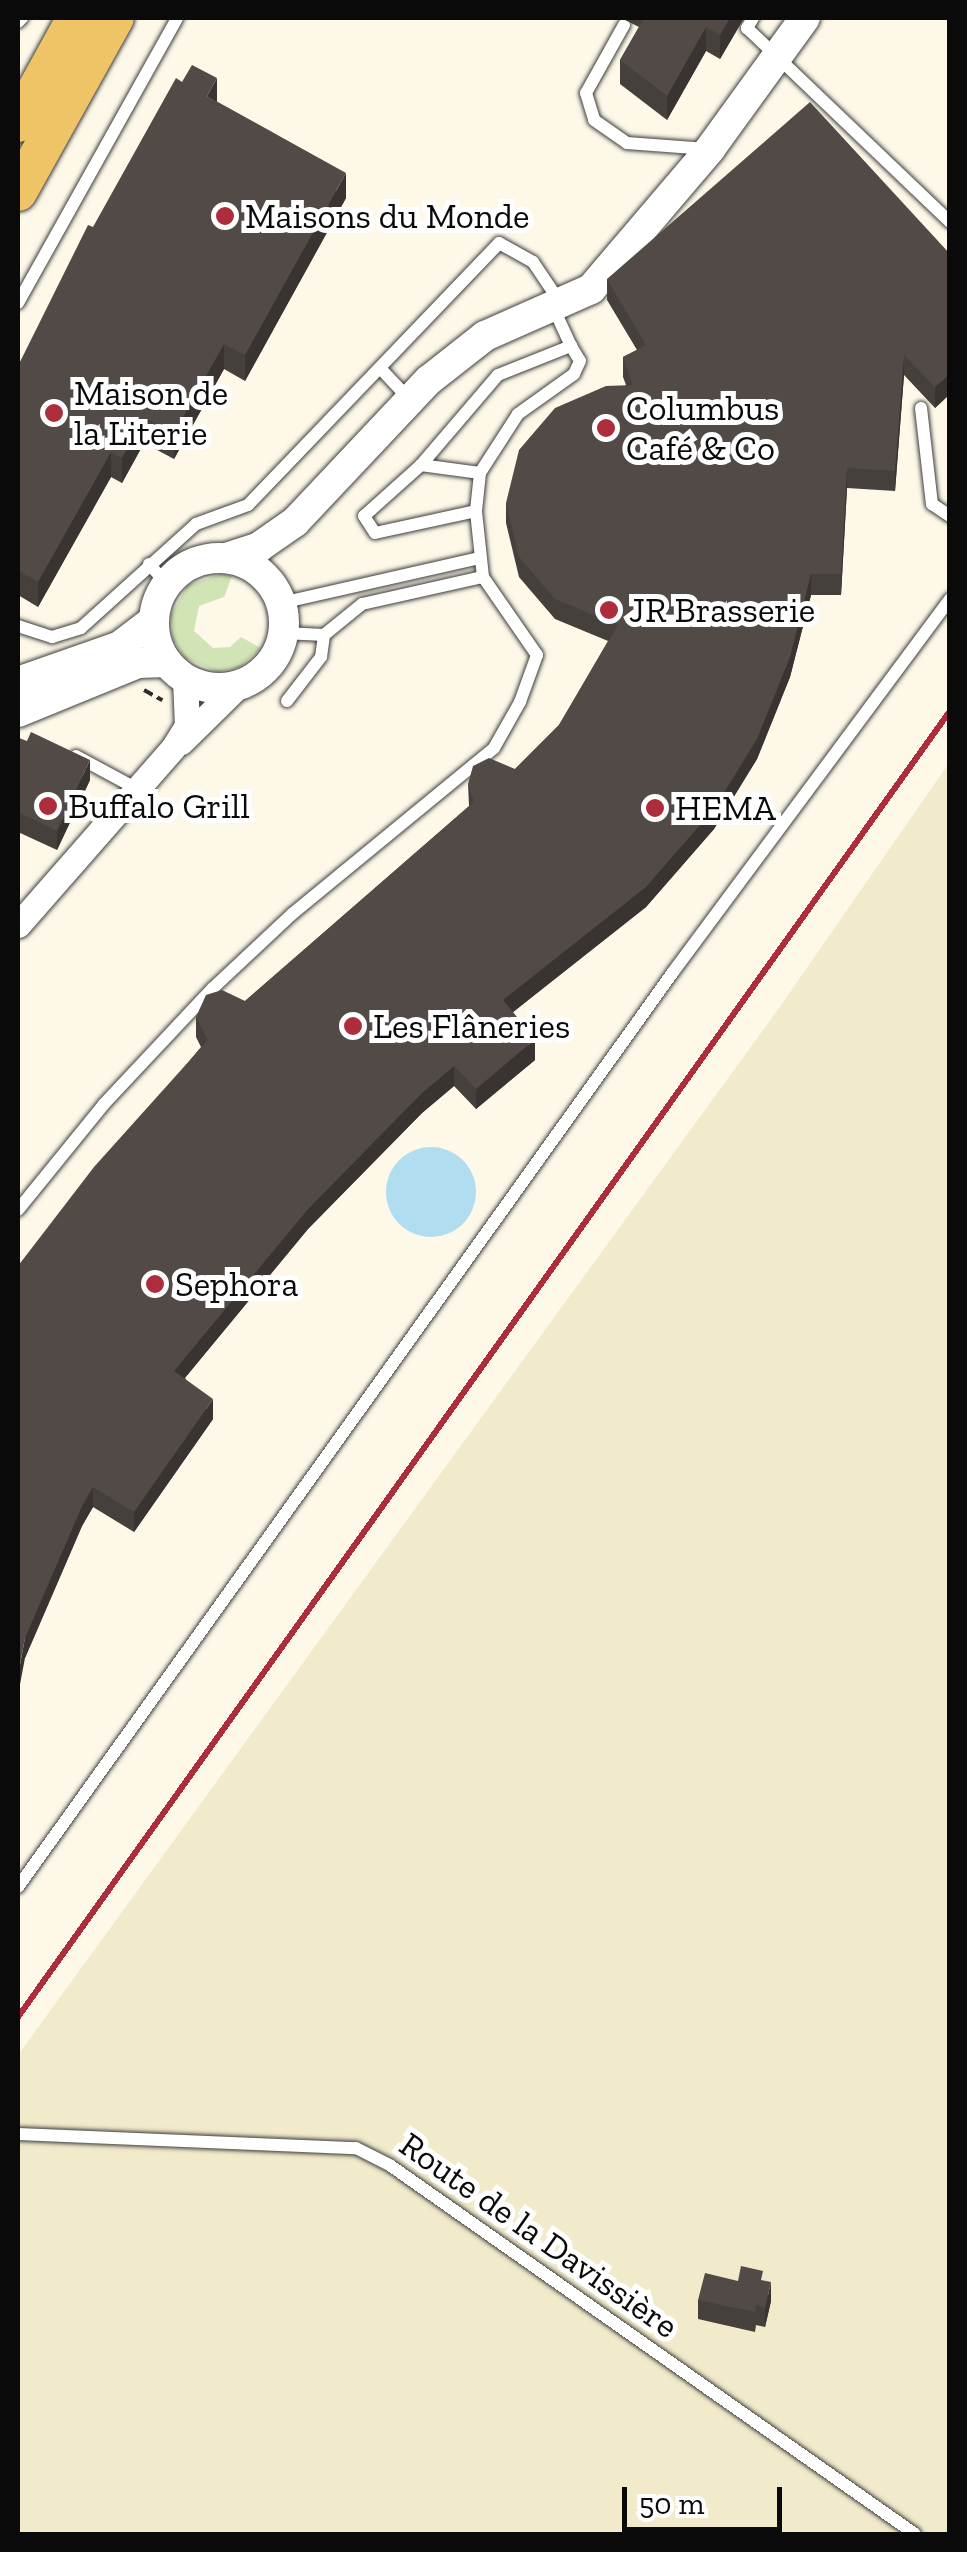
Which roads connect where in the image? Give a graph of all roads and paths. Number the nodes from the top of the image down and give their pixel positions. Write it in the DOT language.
graph roads {
  1 [pos="76,18"];
  2 [pos="114,18"];
  3 [pos="177,18"];
  4 [pos="753,18"];
  5 [pos="805,18"];
  6 [pos="624,25"];
  7 [pos="778,54"];
  8 [pos="18,123"];
  9 [pos="710,149"];
  10 [pos="18,192"];
  11 [pos="947,215"];
  12 [pos="18,303"];
  13 [pos="558,308"];
  14 [pos="572,346"];
  15 [pos="380,368"];
  16 [pos="410,400"];
  17 [pos="921,408"];
  18 [pos="421,465"];
  19 [pos="480,473"];
  20 [pos="476,511"];
  21 [pos="950,516"];
  22 [pos="295,522"];
  23 [pos="226,558"];
  24 [pos="478,558"];
  25 [pos="158,574"];
  26 [pos="483,577"];
  27 [pos="950,599"];
  28 [pos="278,606"];
  29 [pos="154,620"];
  30 [pos="18,626"];
  31 [pos="324,635"];
  32 [pos="128,668"];
  33 [pos="176,670"];
  34 [pos="18,682"];
  35 [pos="240,684"];
  36 [pos="287,700"];
  37 [pos="168,708"];
  38 [pos="18,712"];
  39 [pos="59,747"];
  40 [pos="173,748"];
  41 [pos="137,789"];
  42 [pos="18,925"];
  43 [pos="18,1210"];
  44 [pos="18,1886"];
  45 [pos="18,2134"];
  46 [pos="915,2534"];
  1 -- 8 [label="main road"];
  2 -- 10 [label="main road"];
  3 -- 12 [label="lane"];
  4 -- 7 [label="lane"];
  5 -- 7 [label="street"];
  6 -- 9 [label="lane"];
  7 -- 9 [label="street"];
  7 -- 11 [label="lane"];
  9 -- 13 [label="street"];
  13 -- 14 [label="lane"];
  13 -- 15 [label="lane"];
  13 -- 16 [label="street"];
  14 -- 18 [label="lane"];
  14 -- 19 [label="lane"];
  15 -- 16 [label="lane"];
  15 -- 25 [label="lane"];
  16 -- 22 [label="street"];
  17 -- 21 [label="lane"];
  18 -- 19 [label="lane"];
  18 -- 20 [label="lane"];
  19 -- 20 [label="lane"];
  20 -- 24 [label="lane"];
  22 -- 23 [label="street"];
  22 -- 28 [label="street"];
  23 -- 25 [label="street"];
  23 -- 28 [label="street"];
  24 -- 26 [label="lane"];
  24 -- 28 [label="lane"];
  25 -- 29 [label="street"];
  25 -- 30 [label="lane"];
  26 -- 31 [label="lane"];
  26 -- 43 [label="lane"];
  27 -- 44 [label="lane"];
  28 -- 31 [label="lane"];
  28 -- 35 [label="street"];
  29 -- 33 [label="street"];
  29 -- 34 [label="street"];
  31 -- 36 [label="lane"];
  32 -- 33 [label="street"];
  32 -- 37 [label="path"];
  32 -- 38 [label="street"];
  33 -- 35 [label="street"];
  33 -- 40 [label="street"];
  35 -- 40 [label="street"];
  39 -- 41 [label="lane"];
  40 -- 41 [label="street"];
  41 -- 42 [label="street"];
  45 -- 46 [label="lane, Route de la Davissière"];
}
